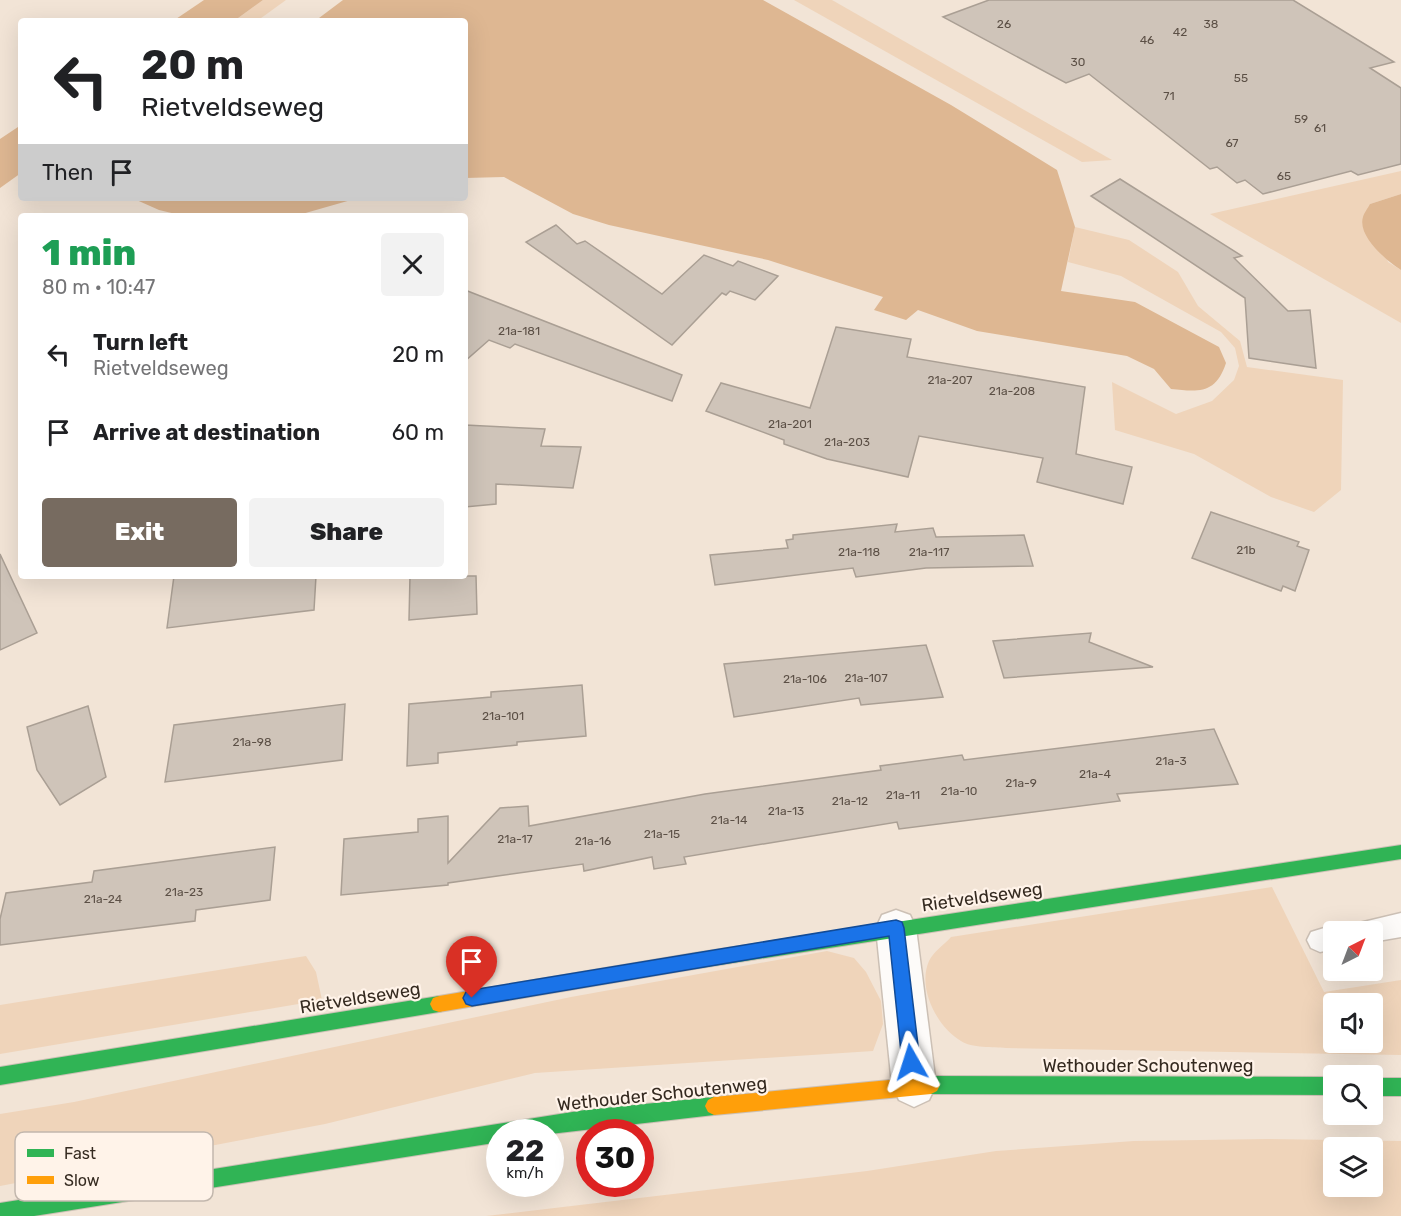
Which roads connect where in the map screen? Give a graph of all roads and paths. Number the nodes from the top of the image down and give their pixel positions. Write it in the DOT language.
graph roads {
  1 [pos="1401,852"];
  2 [pos="1401,925"];
  3 [pos="896,928"];
  4 [pos="1383,928"];
  5 [pos="0,1076"];
  6 [pos="914,1085"];
  7 [pos="1323,1086"];
  8 [pos="1383,1087"];
  9 [pos="1401,1087"];
  10 [pos="213,1178"];
  11 [pos="69,1201"];
  12 [pos="0,1212"];
  1 -- 3 [label="street, Rietveldseweg"];
  2 -- 4 [label="lane"];
  3 -- 5 [label="street, Rietveldseweg"];
  3 -- 6 [label="street"];
  6 -- 7 [label="street, Wethouder Schoutenweg"];
  6 -- 10 [label="street, Wethouder Schoutenweg"];
  8 -- 9 [label="street"];
  11 -- 12 [label="street, Wethouder Schoutenweg"];
}
